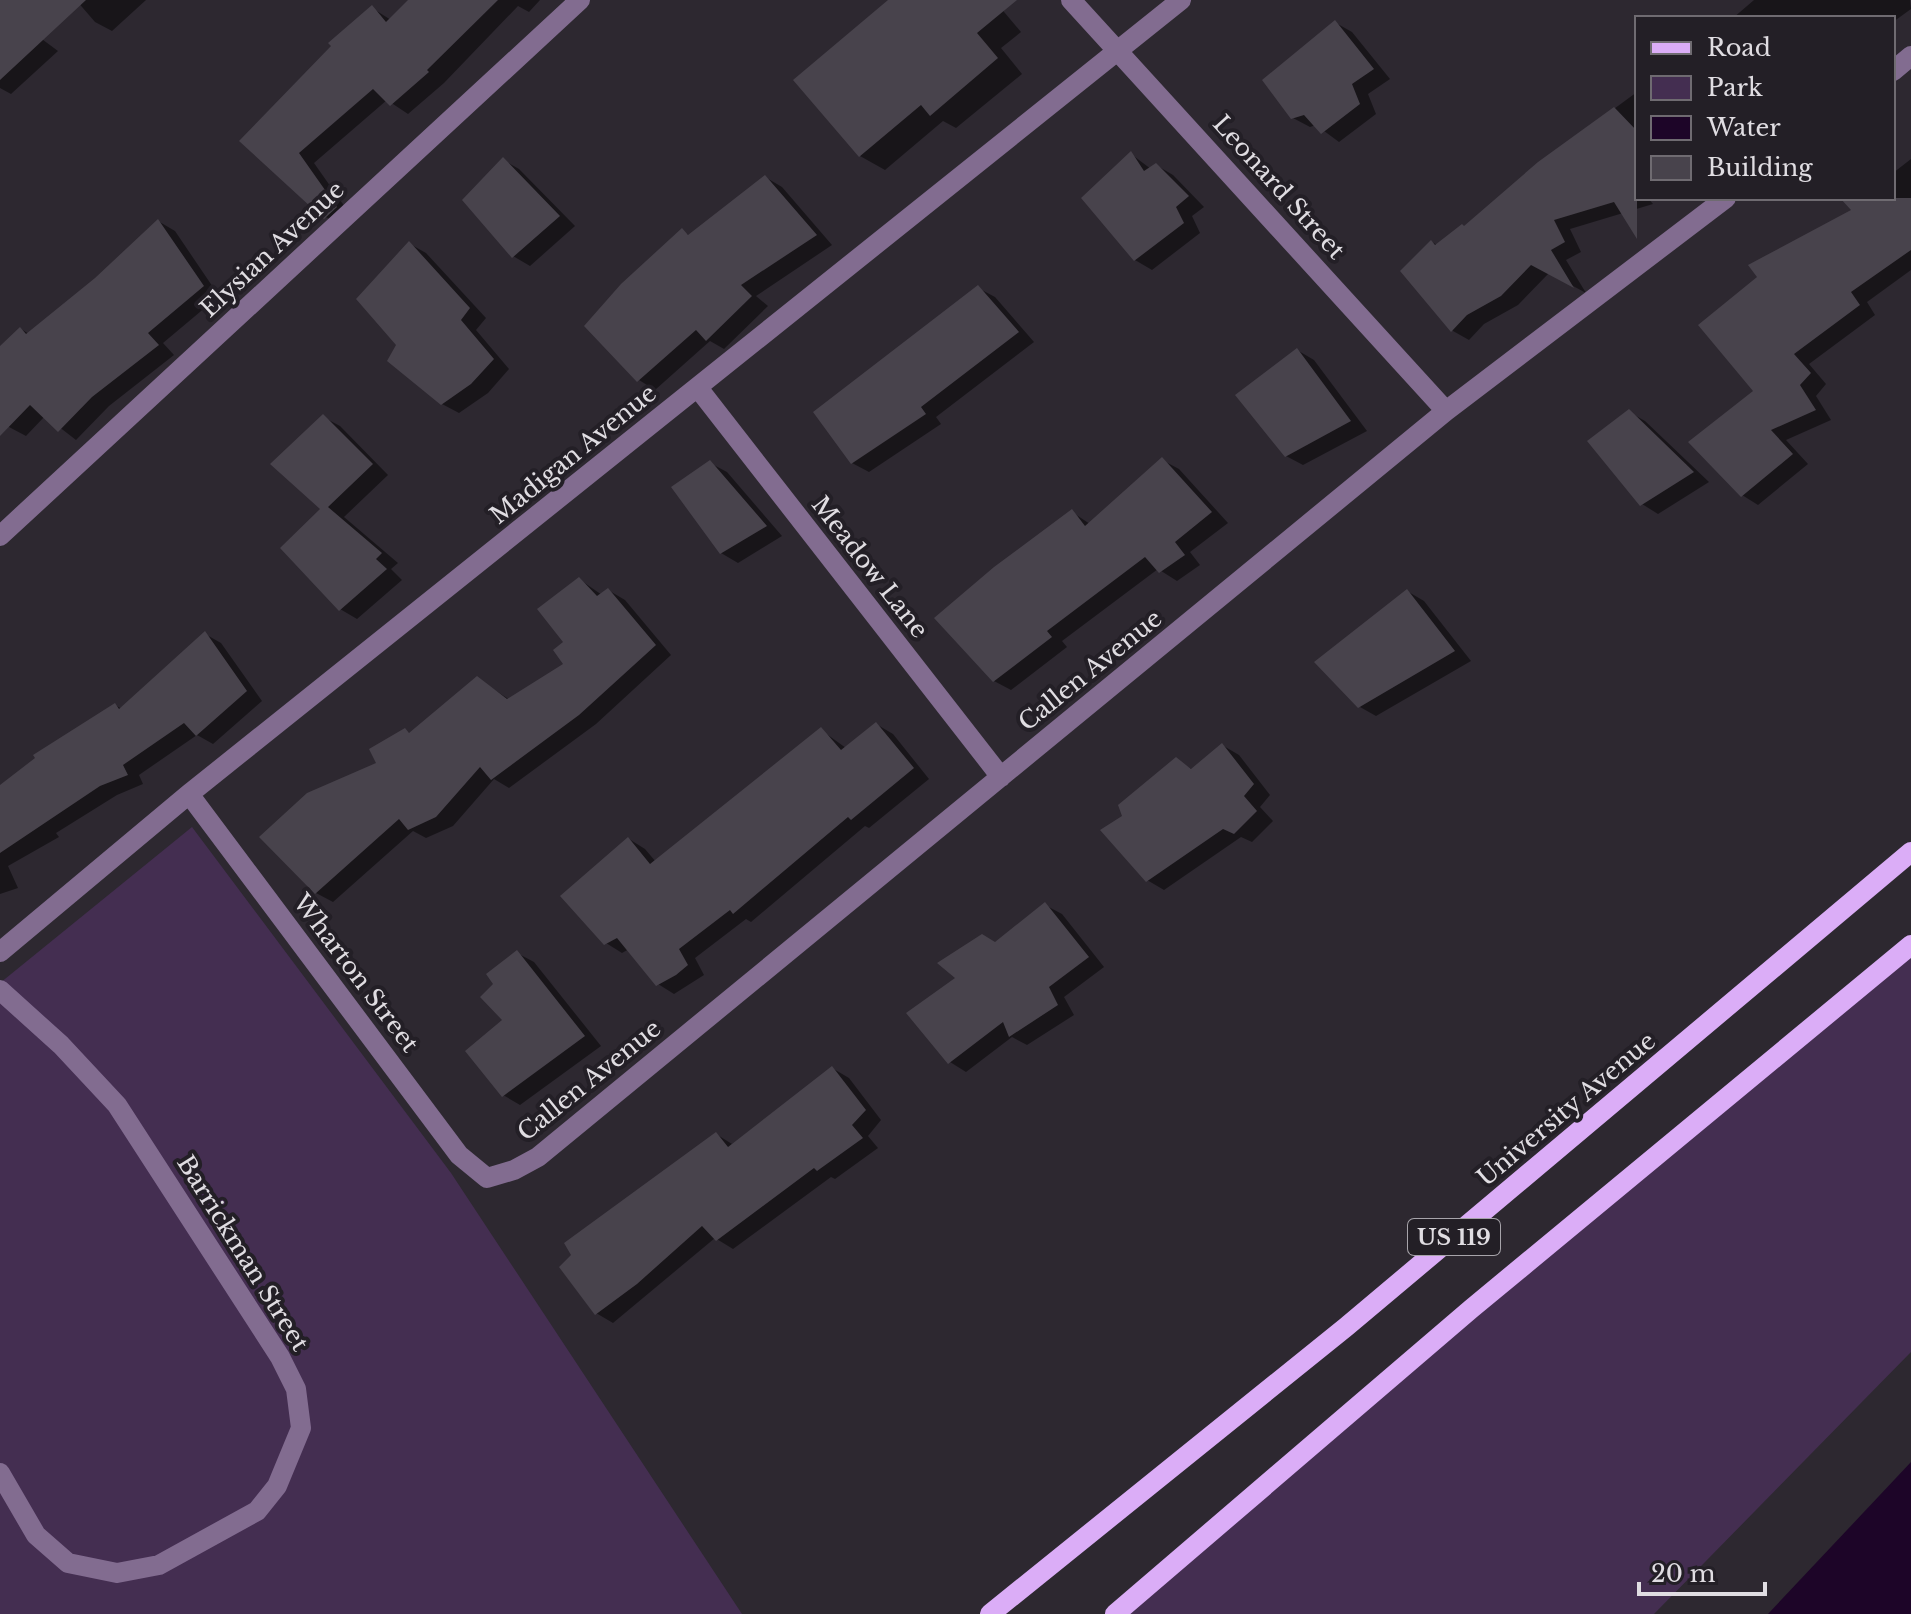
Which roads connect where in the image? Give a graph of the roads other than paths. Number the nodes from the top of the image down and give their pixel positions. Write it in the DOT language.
graph roads {
  1 [pos="580,0"];
  2 [pos="1071,0"];
  3 [pos="1181,0"];
  4 [pos="1119,50"];
  5 [pos="1911,56"];
  6 [pos="1895,69"];
  7 [pos="1723,200"];
  8 [pos="698,388"];
  9 [pos="1446,411"];
  10 [pos="0,536"];
  11 [pos="1001,777"];
  12 [pos="189,794"];
  13 [pos="1911,852"];
  14 [pos="1911,945"];
  15 [pos="0,952"];
  16 [pos="0,990"];
  17 [pos="487,1178"];
  18 [pos="0,1473"];
  19 [pos="990,1614"];
  20 [pos="1115,1614"];
  1 -- 10 [label="street, Elysian Avenue"];
  2 -- 4 [label="street, Leonard Street"];
  3 -- 4 [label="street, Madigan Avenue"];
  4 -- 8 [label="street, Madigan Avenue"];
  4 -- 9 [label="street, Leonard Street"];
  5 -- 6 [label="street"];
  7 -- 9 [label="street, Callen Avenue"];
  8 -- 11 [label="street, Meadow Lane"];
  8 -- 12 [label="street, Madigan Avenue"];
  9 -- 11 [label="street, Callen Avenue"];
  11 -- 17 [label="street, Callen Avenue"];
  12 -- 15 [label="street, Madigan Avenue"];
  12 -- 17 [label="street, Wharton Street"];
  13 -- 19 [label="main road, University Avenue / US 119"];
  14 -- 20 [label="main road, US 119"];
  16 -- 18 [label="street, Barrickman Street"];
}
